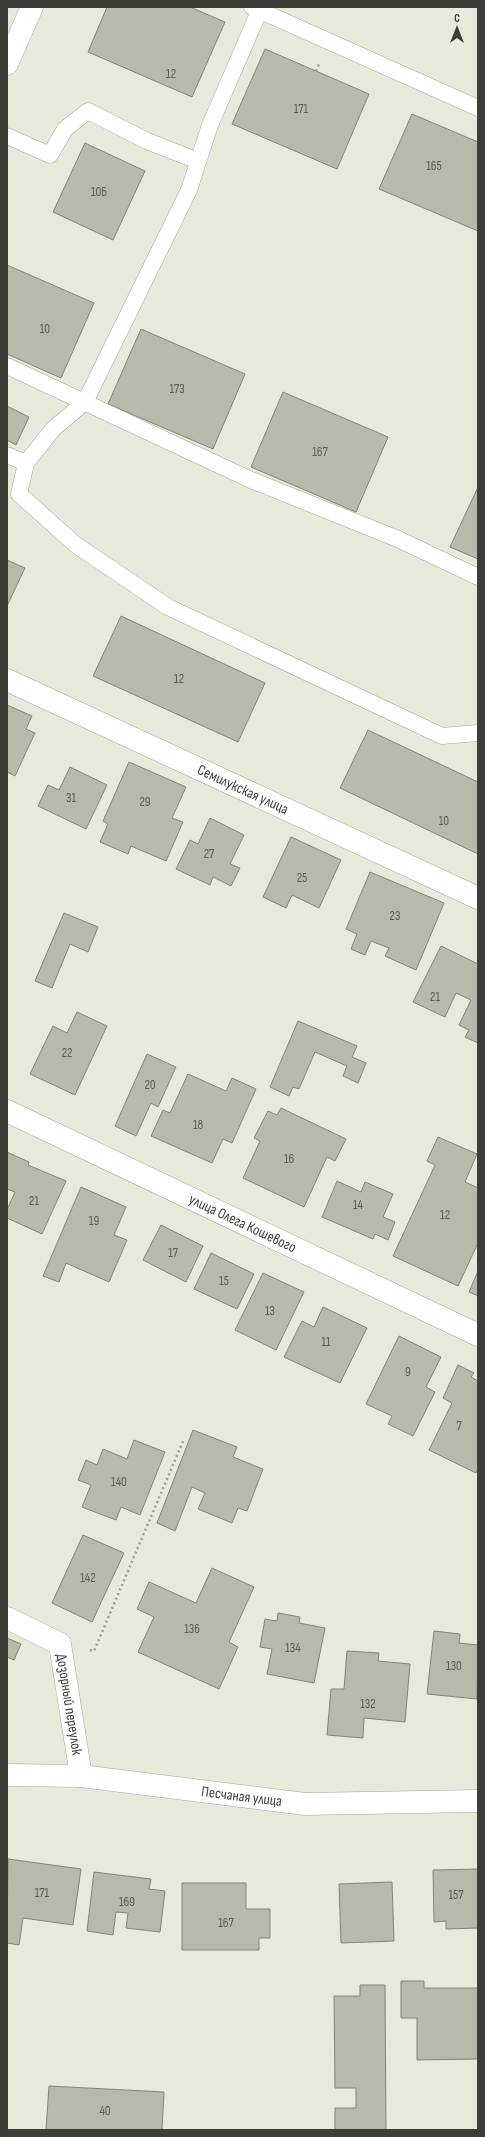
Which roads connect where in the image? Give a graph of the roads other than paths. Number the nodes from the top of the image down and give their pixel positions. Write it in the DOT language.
graph roads {
  1 [pos="32,7"];
  2 [pos="257,8"];
  3 [pos="7,64"];
  4 [pos="478,108"];
  5 [pos="7,136"];
  6 [pos="198,161"];
  7 [pos="7,366"];
  8 [pos="85,402"];
  9 [pos="7,455"];
  10 [pos="26,463"];
  11 [pos="478,577"];
  12 [pos="7,680"];
  13 [pos="478,734"];
  14 [pos="478,898"];
  15 [pos="7,1111"];
  16 [pos="478,1335"];
  17 [pos="7,1618"];
  18 [pos="7,1775"];
  19 [pos="81,1776"];
  20 [pos="478,1802"];
  1 -- 3 [label="street"];
  2 -- 4 [label="lane"];
  2 -- 6 [label="lane"];
  5 -- 6 [label="lane"];
  6 -- 8 [label="lane"];
  7 -- 8 [label="lane"];
  8 -- 10 [label="lane"];
  8 -- 11 [label="lane"];
  9 -- 10 [label="lane"];
  10 -- 13 [label="lane"];
  12 -- 14 [label="street, Семилукская улица"];
  15 -- 16 [label="street, улица Олега Кошевого"];
  17 -- 19 [label="street, Дозорный переулок"];
  18 -- 19 [label="street, Песчаная улица"];
  19 -- 20 [label="street, Песчаная улица"];
}
